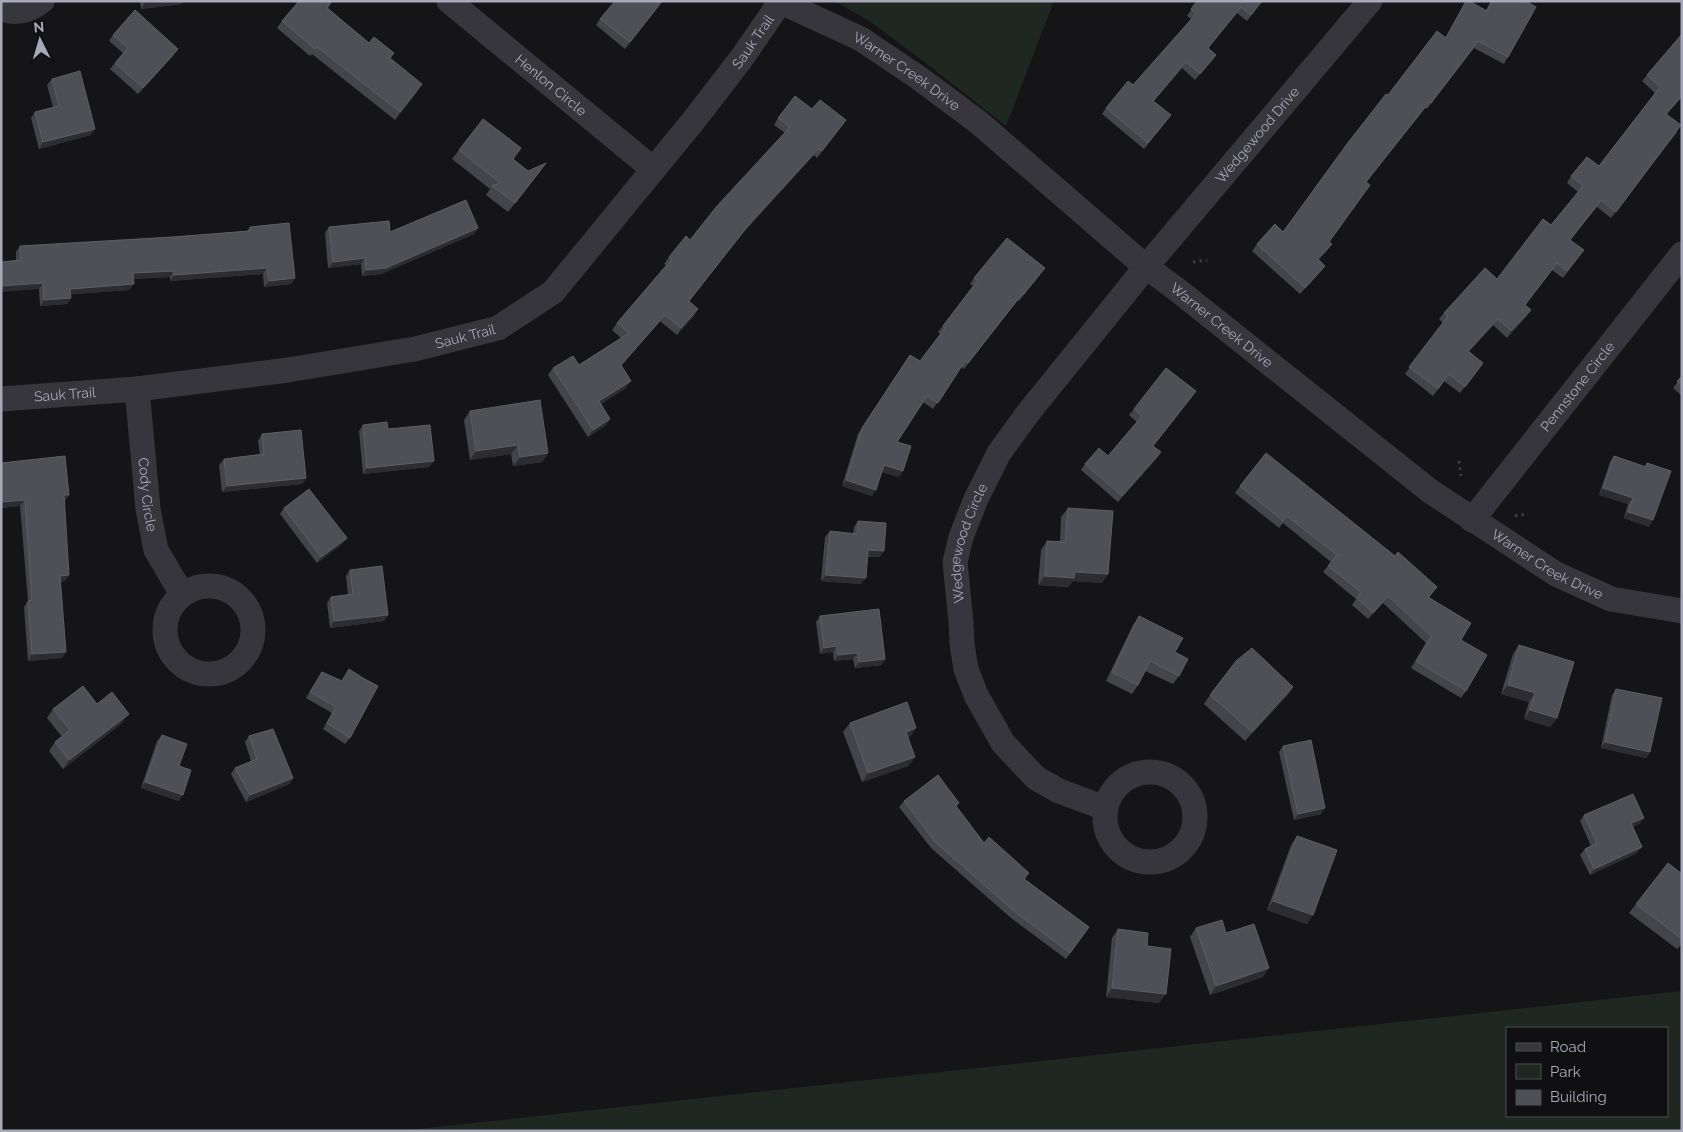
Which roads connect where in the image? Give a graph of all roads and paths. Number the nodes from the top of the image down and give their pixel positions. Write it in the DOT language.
graph roads {
  1 [pos="42,1"];
  2 [pos="450,1"];
  3 [pos="1370,1"];
  4 [pos="781,2"];
  5 [pos="1,9"];
  6 [pos="653,169"];
  7 [pos="1682,254"];
  8 [pos="1207,260"];
  9 [pos="1194,262"];
  10 [pos="1146,267"];
  11 [pos="137,389"];
  12 [pos="1,399"];
  13 [pos="1459,461"];
  14 [pos="1461,476"];
  15 [pos="1527,514"];
  16 [pos="1515,516"];
  17 [pos="1472,520"];
  18 [pos="182,594"];
  19 [pos="1682,611"];
  20 [pos="1105,808"];
  1 -- 5 [label="street"];
  2 -- 6 [label="street, Henlon Circle"];
  3 -- 10 [label="street, Wedgewood Drive"];
  4 -- 6 [label="street, Sauk Trail"];
  4 -- 10 [label="street, Warner Creek Drive"];
  6 -- 11 [label="street, Sauk Trail"];
  7 -- 17 [label="street, Pennstone Circle"];
  8 -- 9 [label="path"];
  10 -- 17 [label="street, Warner Creek Drive"];
  10 -- 20 [label="street, Wedgewood Circle"];
  11 -- 12 [label="street, Sauk Trail"];
  11 -- 18 [label="street, Cody Circle"];
  13 -- 14 [label="path"];
  15 -- 16 [label="path"];
  17 -- 19 [label="street, Warner Creek Drive"];
}
